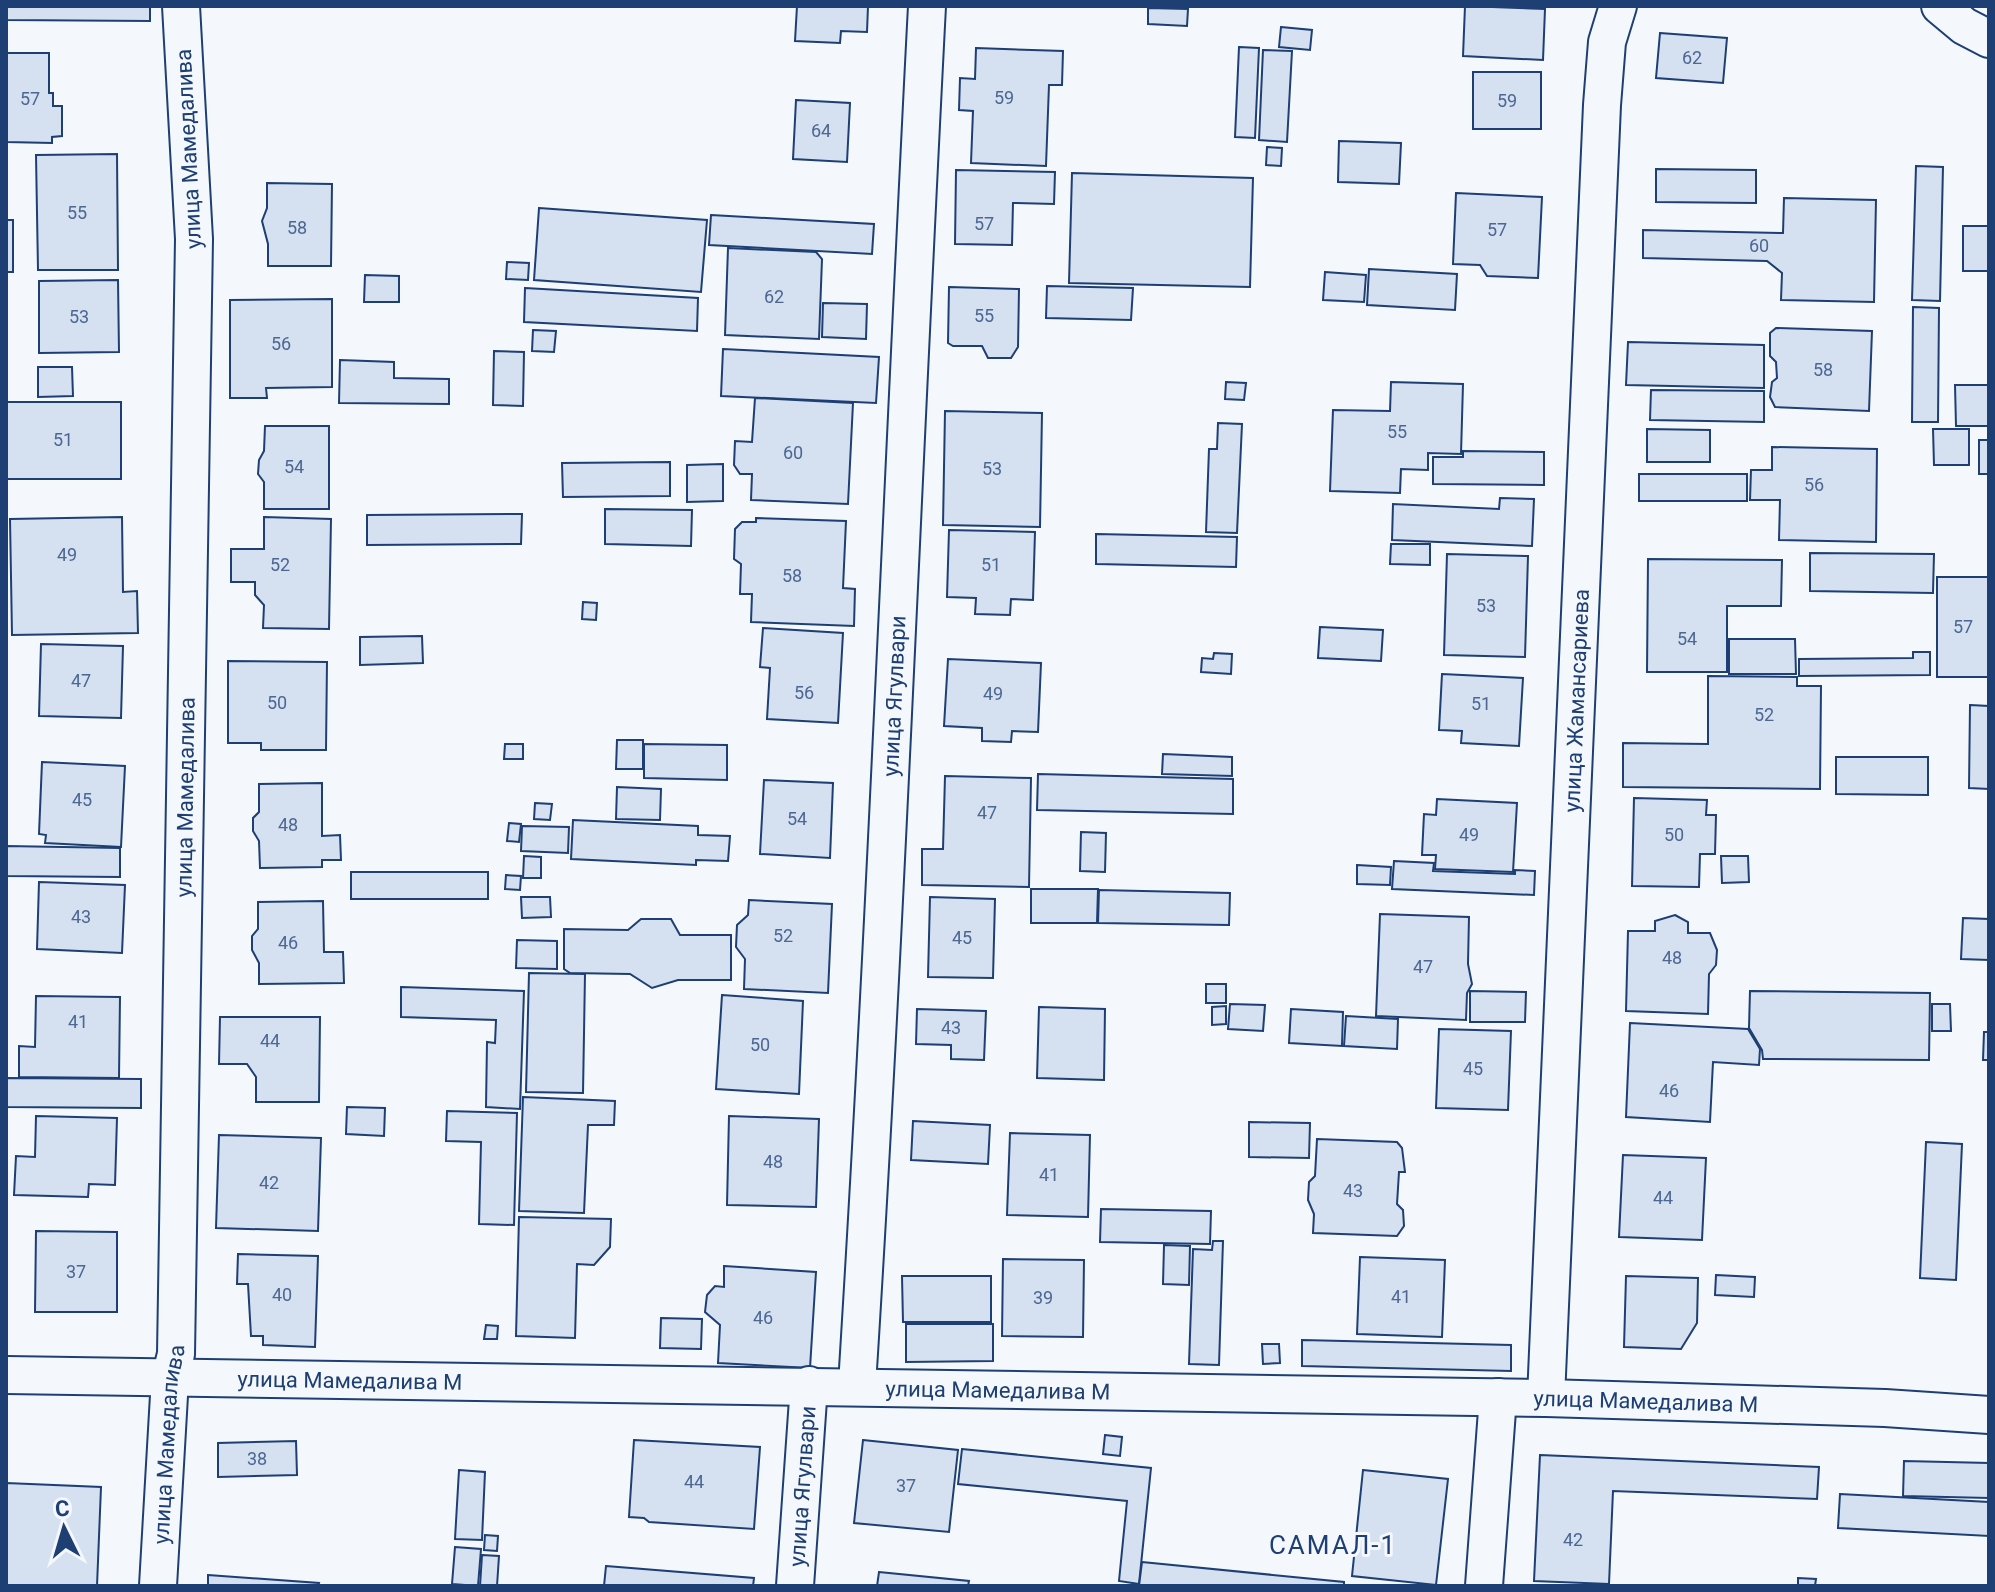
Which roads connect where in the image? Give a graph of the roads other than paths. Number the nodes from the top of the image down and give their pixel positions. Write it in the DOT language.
graph roads {
  1 [pos="181,6"];
  2 [pos="927,6"];
  3 [pos="1618,6"];
  4 [pos="1940,6"];
  5 [pos="1989,39"];
  6 [pos="6,1375"];
  7 [pos="170,1378"];
  8 [pos="809,1385"];
  9 [pos="857,1385"];
  10 [pos="1498,1397"];
  11 [pos="1546,1398"];
  12 [pos="1989,1415"];
  13 [pos="158,1586"];
  14 [pos="795,1586"];
  15 [pos="1484,1586"];
  1 -- 7 [label="street, улица Мамедалива"];
  2 -- 9 [label="street, улица Ягулвари"];
  3 -- 11 [label="street, улица Жамансариева"];
  4 -- 5 [label="street"];
  6 -- 7 [label="street, улица Мамедалива М"];
  7 -- 8 [label="street, улица Мамедалива М"];
  7 -- 13 [label="street, улица Мамедалива"];
  8 -- 9 [label="street, улица Мамедалива М"];
  8 -- 14 [label="street, улица Ягулвари"];
  9 -- 10 [label="street, улица Мамедалива М"];
  10 -- 11 [label="street, улица Мамедалива М"];
  10 -- 15 [label="street"];
  11 -- 12 [label="street, улица Мамедалива М"];
}
